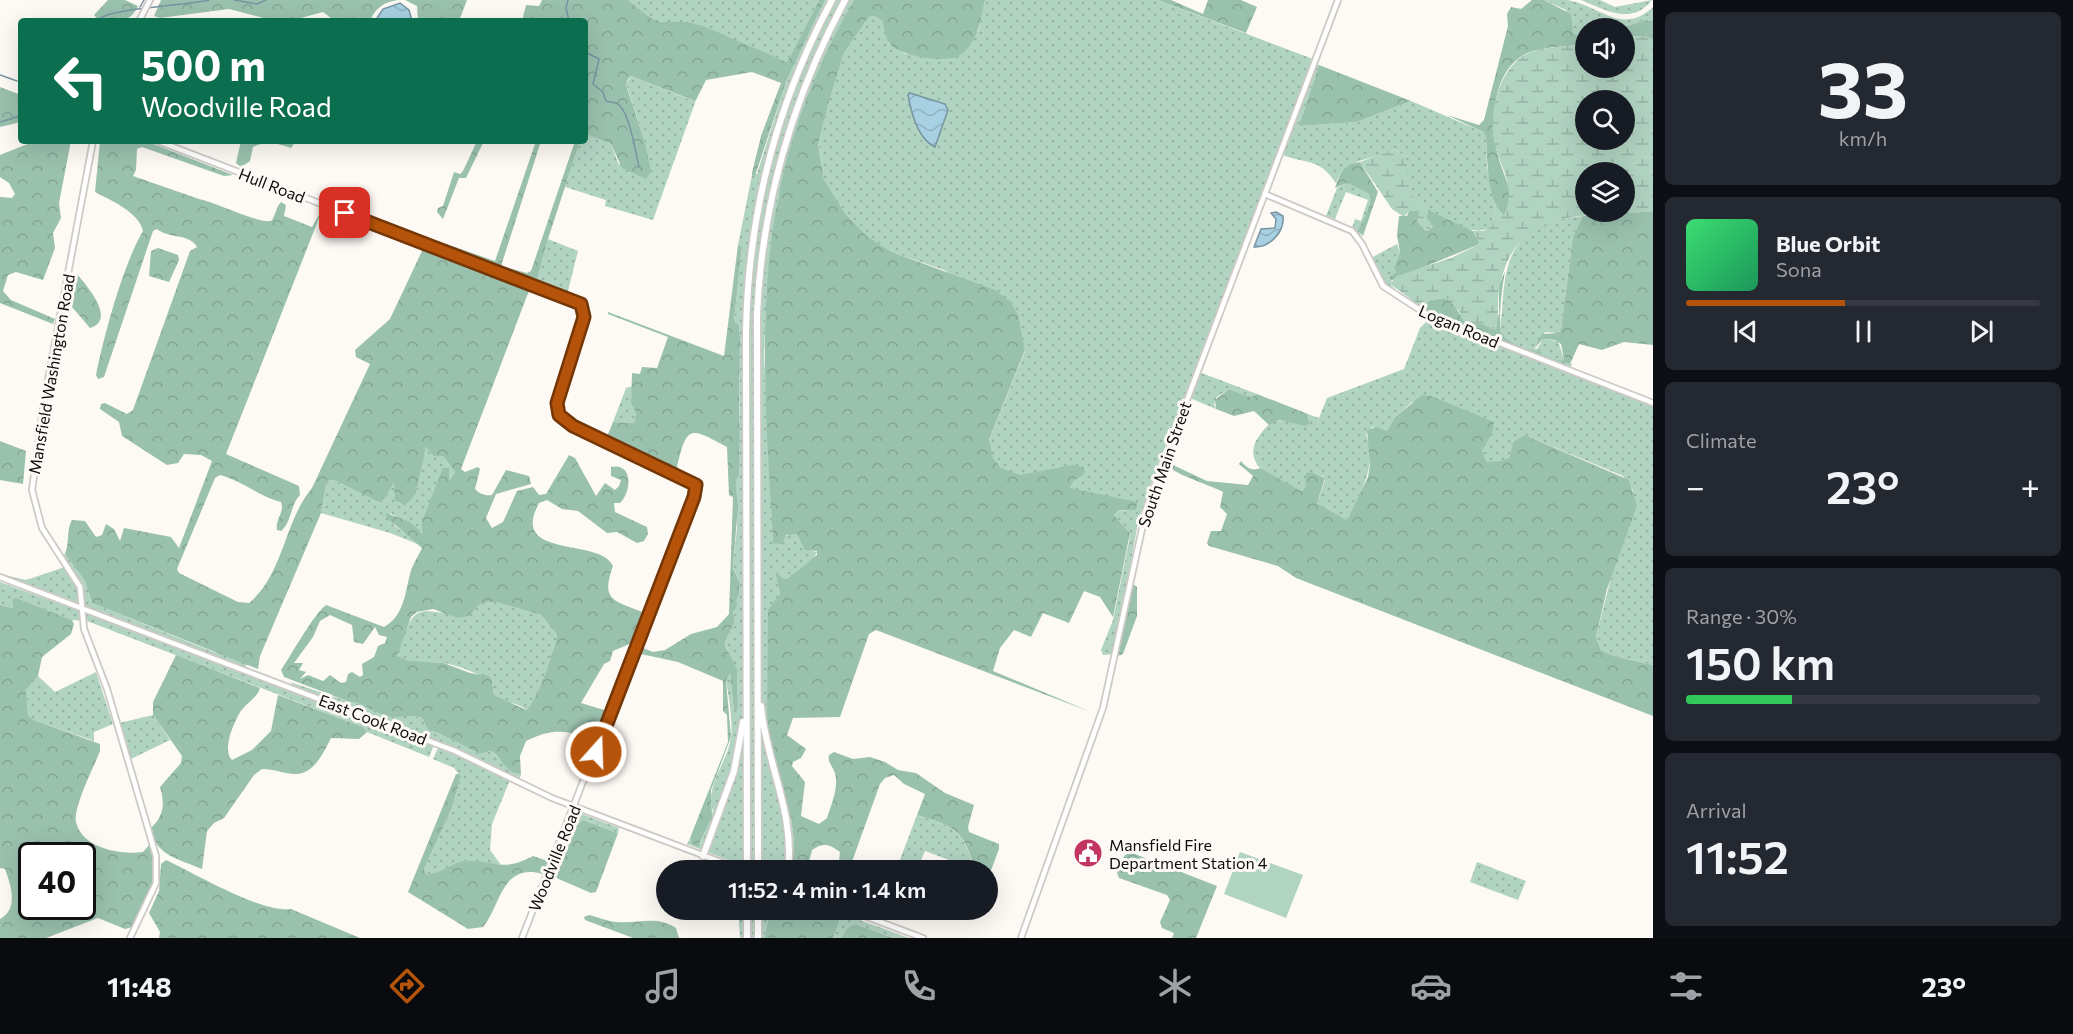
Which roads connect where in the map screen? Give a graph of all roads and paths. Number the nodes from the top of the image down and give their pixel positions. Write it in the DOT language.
graph roads {
  1 [pos="149,0"];
  2 [pos="832,0"];
  3 [pos="845,0"];
  4 [pos="1338,0"];
  5 [pos="141,18"];
  6 [pos="92,144"];
  7 [pos="166,144"];
  8 [pos="1264,194"];
  9 [pos="387,229"];
  10 [pos="1653,403"];
  11 [pos="0,577"];
  12 [pos="82,609"];
  13 [pos="758,626"];
  14 [pos="746,677"];
  15 [pos="574,807"];
  16 [pos="703,856"];
  17 [pos="715,860"];
  18 [pos="747,860"];
  19 [pos="758,860"];
  20 [pos="789,860"];
  21 [pos="747,920"];
  22 [pos="758,920"];
  23 [pos="875,920"];
  24 [pos="130,938"];
  25 [pos="522,938"];
  26 [pos="747,938"];
  27 [pos="758,938"];
  28 [pos="923,938"];
  29 [pos="1021,938"];
  1 -- 5 [label="street"];
  2 -- 14 [label="highway"];
  3 -- 13 [label="highway"];
  4 -- 8 [label="street, South Main Street"];
  6 -- 12 [label="street, Mansfield Washington Road"];
  7 -- 9 [label="street, Hull Road"];
  8 -- 10 [label="street, Logan Road"];
  8 -- 29 [label="street, South Main Street"];
  9 -- 15 [label="street, Woodville Road"];
  11 -- 12 [label="street, East Cook Road"];
  12 -- 15 [label="street, East Cook Road"];
  12 -- 24 [label="street, Mansfield Washington Road"];
  13 -- 19 [label="highway"];
  13 -- 20 [label="highway"];
  14 -- 16 [label="highway"];
  14 -- 18 [label="highway"];
  15 -- 16 [label="street, East Cook Road"];
  15 -- 25 [label="street, Woodville Road"];
  16 -- 17 [label="street, East Cook Road"];
  21 -- 26 [label="highway"];
  22 -- 27 [label="highway"];
  23 -- 28 [label="street"];
}
